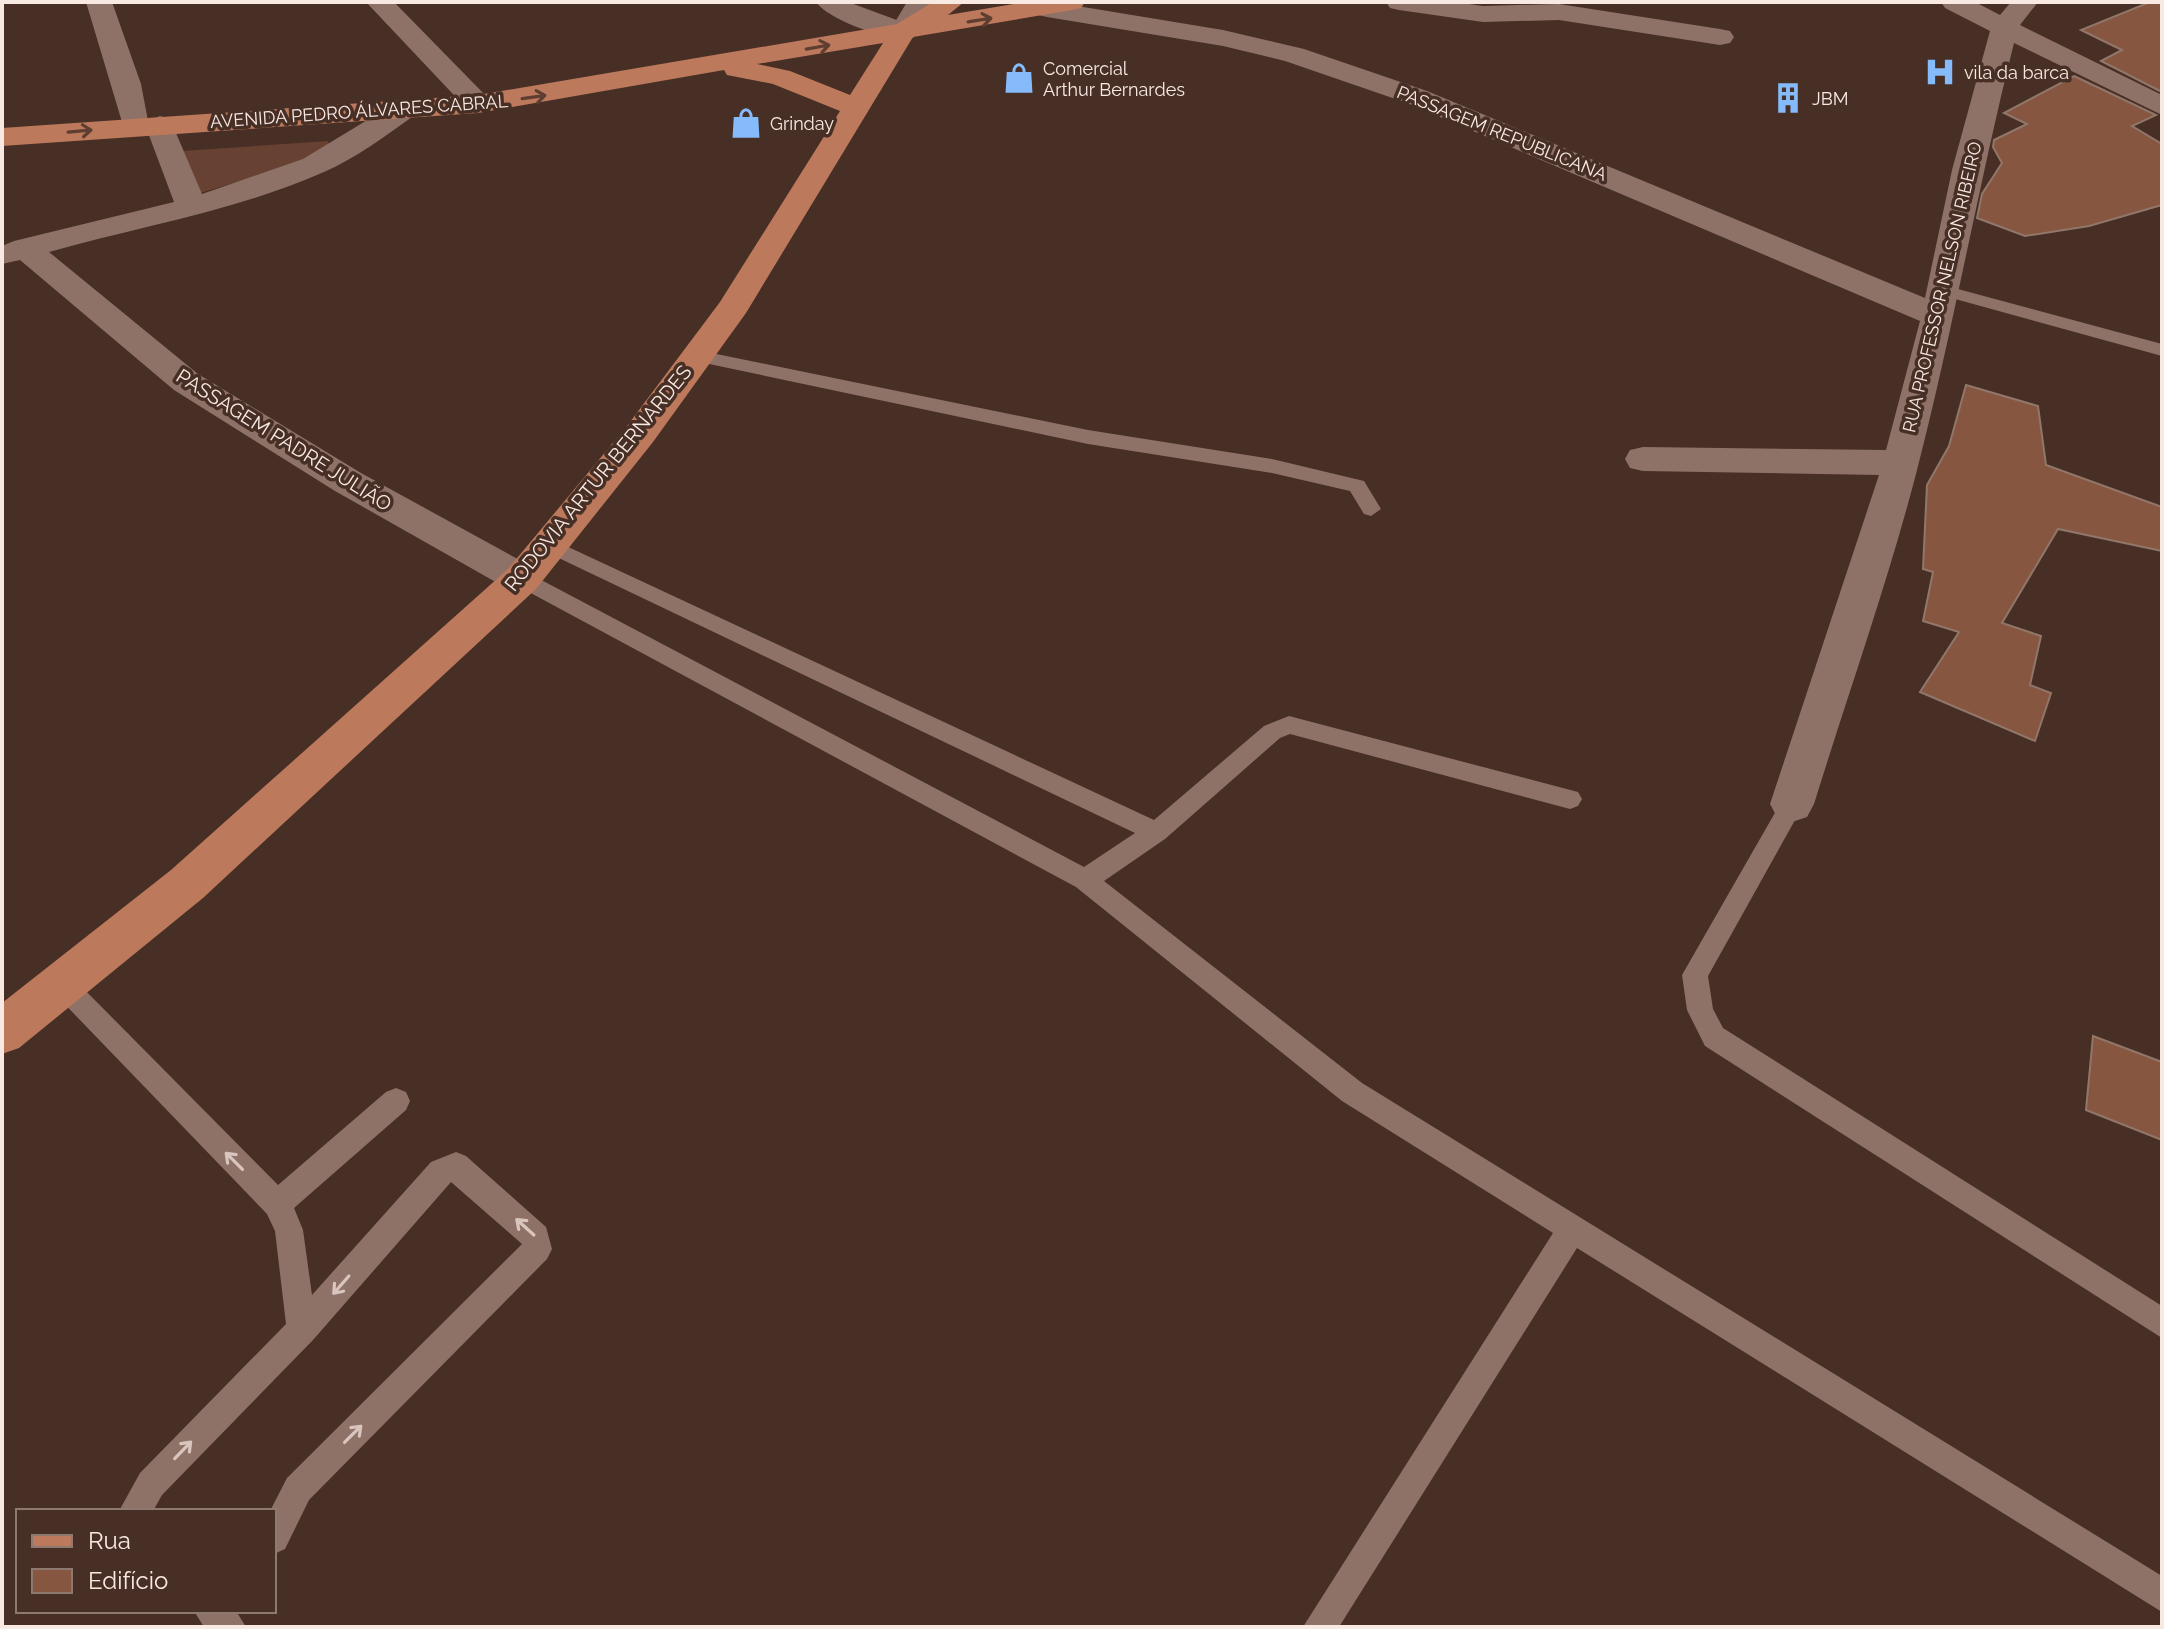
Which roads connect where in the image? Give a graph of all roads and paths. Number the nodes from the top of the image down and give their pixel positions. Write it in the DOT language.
graph roads {
  1 [pos="99,2"];
  2 [pos="379,2"];
  3 [pos="829,2"];
  4 [pos="951,2"];
  5 [pos="1399,2"];
  6 [pos="1954,2"];
  7 [pos="1059,6"];
  8 [pos="2015,14"];
  9 [pos="912,17"];
  10 [pos="1720,37"];
  11 [pos="711,67"];
  12 [pos="478,104"];
  13 [pos="2162,106"];
  14 [pos="858,108"];
  15 [pos="402,111"];
  16 [pos="147,126"];
  17 [pos="2,137"];
  18 [pos="191,206"];
  19 [pos="13,252"];
  20 [pos="1940,303"];
  21 [pos="2162,350"];
  22 [pos="697,356"];
  23 [pos="1643,459"];
  24 [pos="1900,463"];
  25 [pos="1371,509"];
  26 [pos="549,545"];
  27 [pos="522,579"];
  28 [pos="1570,799"];
  29 [pos="1792,804"];
  30 [pos="1156,832"];
  31 [pos="1085,880"];
  32 [pos="62,984"];
  33 [pos="2,1032"];
  34 [pos="396,1101"];
  35 [pos="277,1204"];
  36 [pos="1572,1229"];
  37 [pos="2162,1323"];
  38 [pos="302,1329"];
  39 [pos="136,1509"];
  40 [pos="276,1534"];
  41 [pos="2162,1595"];
  42 [pos="213,1613"];
  43 [pos="230,1627"];
  44 [pos="1320,1627"];
  1 -- 16 [label="street"];
  2 -- 12 [label="street"];
  3 -- 9 [label="street"];
  4 -- 9 [label="main road, AVENIDA PEDRO ÁLVARES CABRAL"];
  5 -- 10 [label="street"];
  6 -- 8 [label="street"];
  9 -- 7 [label="main road, AVENIDA PEDRO ÁLVARES CABRAL, one-way"];
  7 -- 20 [label="street, PASSAGEM REPUBLICANA"];
  8 -- 13 [label="street"];
  8 -- 20 [label="street, RUA PROFESSOR NELSON RIBEIRO"];
  11 -- 9 [label="main road, AVENIDA PEDRO ÁLVARES CABRAL, one-way"];
  9 -- 14 [label="main road, RODOVIA ARTUR BERNARDES"];
  12 -- 11 [label="main road, AVENIDA PEDRO ÁLVARES CABRAL, one-way"];
  11 -- 14 [label="main road"];
  12 -- 15 [label="main road, AVENIDA PEDRO ÁLVARES CABRAL"];
  14 -- 22 [label="main road, RODOVIA ARTUR BERNARDES"];
  15 -- 16 [label="main road, AVENIDA PEDRO ÁLVARES CABRAL"];
  15 -- 18 [label="street"];
  17 -- 16 [label="main road, AVENIDA PEDRO ÁLVARES CABRAL, one-way"];
  16 -- 18 [label="street"];
  18 -- 19 [label="street"];
  19 -- 27 [label="street, PASSAGEM PADRE JULIÃO"];
  20 -- 21 [label="lane"];
  20 -- 24 [label="street, RUA PROFESSOR NELSON RIBEIRO"];
  22 -- 25 [label="lane"];
  22 -- 26 [label="main road, RODOVIA ARTUR BERNARDES"];
  23 -- 24 [label="street"];
  24 -- 29 [label="street, RUA PROFESSOR NELSON RIBEIRO"];
  26 -- 27 [label="main road, RODOVIA ARTUR BERNARDES"];
  26 -- 30 [label="lane"];
  27 -- 31 [label="lane"];
  27 -- 32 [label="main road, RODOVIA ARTUR BERNARDES"];
  28 -- 30 [label="lane"];
  29 -- 37 [label="lane"];
  30 -- 31 [label="lane"];
  31 -- 36 [label="lane"];
  32 -- 33 [label="main road, RODOVIA ARTUR BERNARDES"];
  35 -- 32 [label="lane, one-way"];
  34 -- 35 [label="lane"];
  35 -- 38 [label="lane"];
  36 -- 41 [label="lane"];
  36 -- 44 [label="lane"];
  39 -- 38 [label="lane, one-way"];
  40 -- 38 [label="lane, one-way"];
  42 -- 43 [label="lane"];
}
